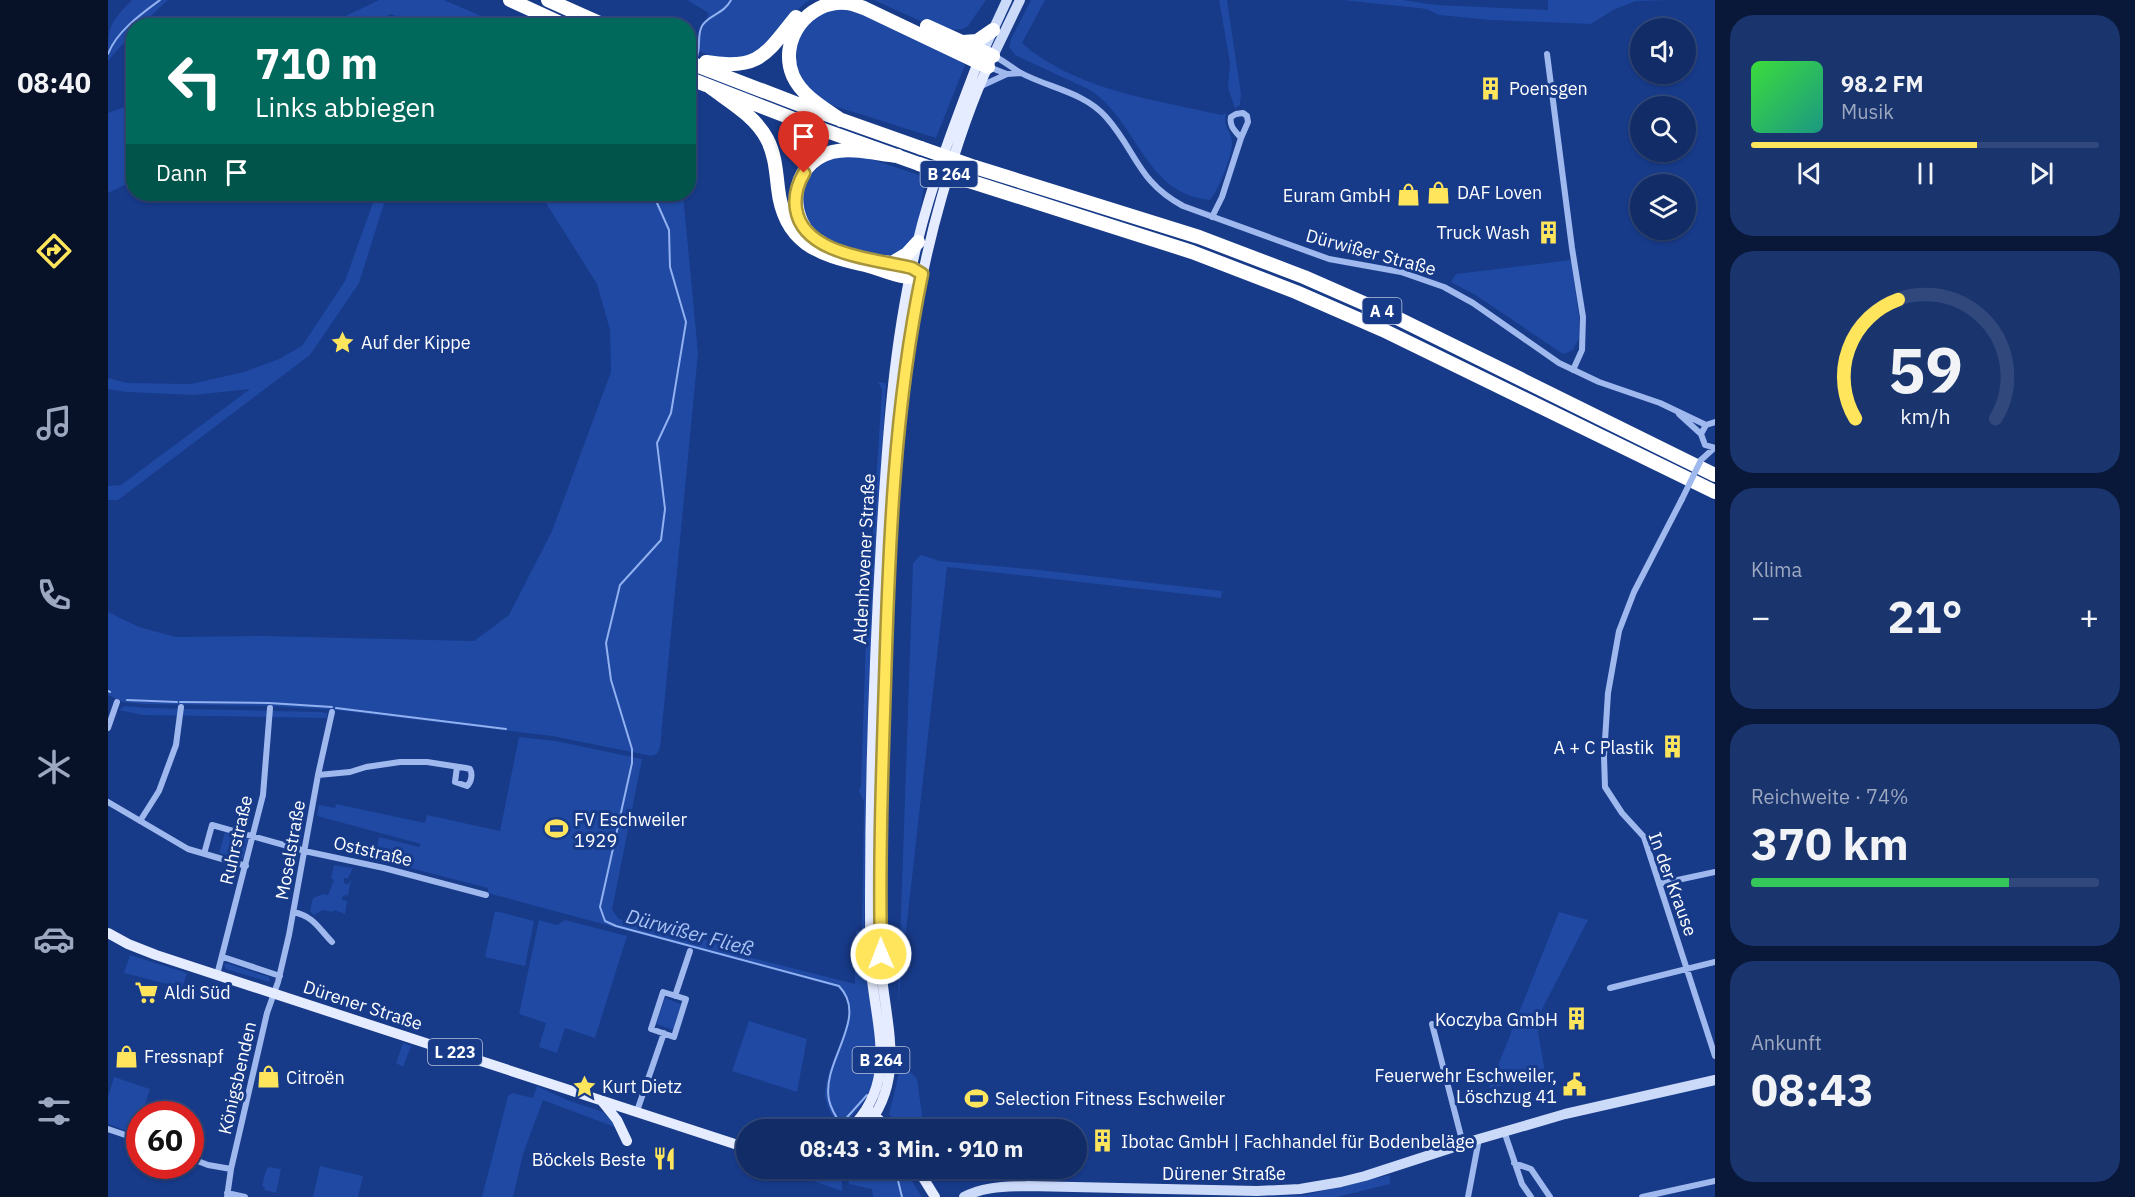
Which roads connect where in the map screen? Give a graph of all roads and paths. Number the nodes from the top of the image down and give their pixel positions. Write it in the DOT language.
graph roads {
  1 [pos="510,0"];
  2 [pos="548,0"];
  3 [pos="819,0"];
  4 [pos="866,0"];
  5 [pos="1007,0"];
  6 [pos="1020,0"];
  7 [pos="549,18"];
  8 [pos="588,18"];
  9 [pos="993,30"];
  10 [pos="963,42"];
  11 [pos="1547,54"];
  12 [pos="986,59"];
  13 [pos="696,62"];
  14 [pos="706,65"];
  15 [pos="1021,73"];
  16 [pos="1007,74"];
  17 [pos="699,82"];
  18 [pos="979,88"];
  19 [pos="841,120"];
  20 [pos="1241,138"];
  21 [pos="898,156"];
  22 [pos="1212,217"];
  23 [pos="918,242"];
  24 [pos="892,263"];
  25 [pos="915,273"];
  26 [pos="1573,370"];
  27 [pos="1671,408"];
  28 [pos="1715,422"];
  29 [pos="1706,425"];
  30 [pos="1701,434"];
  31 [pos="1709,449"];
  32 [pos="1715,475"];
  33 [pos="1715,492"];
  34 [pos="117,702"];
  35 [pos="181,707"];
  36 [pos="270,708"];
  37 [pos="332,712"];
  38 [pos="108,728"];
  39 [pos="457,767"];
  40 [pos="318,775"];
  41 [pos="108,802"];
  42 [pos="140,821"];
  43 [pos="253,837"];
  44 [pos="305,851"];
  45 [pos="204,854"];
  46 [pos="246,866"];
  47 [pos="1715,872"];
  48 [pos="1659,884"];
  49 [pos="486,895"];
  50 [pos="293,912"];
  51 [pos="108,933"];
  52 [pos="333,942"];
  53 [pos="690,951"];
  54 [pos="223,957"];
  55 [pos="1715,962"];
  56 [pos="1687,969"];
  57 [pos="217,975"];
  58 [pos="280,976"];
  59 [pos="1610,988"];
  60 [pos="275,994"];
  61 [pos="675,996"];
  62 [pos="1432,1024"];
  63 [pos="664,1033"];
  64 [pos="1715,1056"];
  65 [pos="1715,1080"];
  66 [pos="600,1100"];
  67 [pos="637,1111"];
  68 [pos="870,1119"];
  69 [pos="108,1129"];
  70 [pos="1504,1131"];
  71 [pos="126,1135"];
  72 [pos="1479,1138"];
  73 [pos="627,1141"];
  74 [pos="736,1144"];
  75 [pos="1463,1144"];
  76 [pos="204,1163"];
  77 [pos="1514,1163"];
  78 [pos="231,1169"];
  79 [pos="924,1179"];
  80 [pos="1715,1181"];
  81 [pos="227,1195"];
  82 [pos="245,1197"];
  83 [pos="935,1197"];
  84 [pos="964,1197"];
  85 [pos="1468,1197"];
  86 [pos="1531,1197"];
  87 [pos="1550,1197"];
  88 [pos="1642,1197"];
  1 -- 7 [label="highway"];
  2 -- 8 [label="highway"];
  3 -- 14 [label="highway"];
  4 -- 10 [label="highway"];
  5 -- 9 [label="street, Aldenhovener Straße"];
  6 -- 12 [label="street, Aldenhovener Straße"];
  9 -- 10 [label="highway"];
  9 -- 12 [label="street, Aldenhovener Straße"];
  10 -- 12 [label="highway"];
  11 -- 26 [label="street"];
  12 -- 15 [label="street, Dürwißer Straße"];
  12 -- 16 [label="street, Dürwißer Straße"];
  12 -- 18 [label="main road, Aldenhovener Straße / B 264"];
  12 -- 19 [label="highway"];
  12 -- 23 [label="main road, Aldenhovener Straße / B 264"];
  13 -- 14 [label="highway, A 4"];
  14 -- 19 [label="highway, A 4"];
  15 -- 16 [label="street, Dürwißer Straße"];
  15 -- 22 [label="street, Dürwißer Straße"];
  16 -- 18 [label="street, Dürwißer Straße"];
  17 -- 21 [label="highway, A 4"];
  17 -- 25 [label="highway"];
  18 -- 25 [label="main road, Aldenhovener Straße / B 264"];
  19 -- 32 [label="highway, A 4, bridge"];
  20 -- 22 [label="street"];
  21 -- 24 [label="highway"];
  21 -- 33 [label="highway, A 4, bridge"];
  22 -- 26 [label="street, Dürwißer Straße"];
  23 -- 24 [label="highway"];
  23 -- 25 [label="main road, Aldenhovener Straße / B 264"];
  24 -- 25 [label="highway"];
  25 -- 68 [label="main road, Aldenhovener Straße / B 264"];
  26 -- 27 [label="street, Dürwißer Straße"];
  27 -- 29 [label="street, Dürwißer Straße"];
  27 -- 30 [label="street, Dürwißer Straße"];
  28 -- 29 [label="street"];
  29 -- 30 [label="street"];
  30 -- 31 [label="street"];
  31 -- 48 [label="street, In der Krause, bridge"];
  34 -- 38 [label="street"];
  35 -- 42 [label="street"];
  36 -- 43 [label="street, Ruhrstraße"];
  37 -- 40 [label="street, Moselstraße"];
  39 -- 40 [label="street"];
  40 -- 44 [label="street, Moselstraße"];
  41 -- 42 [label="street"];
  42 -- 45 [label="street"];
  43 -- 44 [label="street, Oststraße"];
  43 -- 45 [label="street, Oststraße"];
  43 -- 46 [label="street, Ruhrstraße"];
  44 -- 49 [label="street, Oststraße"];
  44 -- 50 [label="street, Moselstraße"];
  45 -- 46 [label="street"];
  46 -- 54 [label="street, Ruhrstraße"];
  47 -- 48 [label="street"];
  48 -- 56 [label="street, In der Krause"];
  50 -- 52 [label="street"];
  50 -- 58 [label="street, Moselstraße"];
  51 -- 57 [label="main road, Dürener Straße / L 223"];
  53 -- 61 [label="street"];
  54 -- 57 [label="street, Ruhrstraße"];
  54 -- 58 [label="street, Dürener Straße"];
  55 -- 56 [label="street"];
  56 -- 59 [label="street"];
  56 -- 64 [label="street, In der Krause"];
  57 -- 60 [label="main road, Dürener Straße / L 223"];
  58 -- 60 [label="street, Moselstraße"];
  60 -- 66 [label="main road, Dürener Straße / L 223"];
  60 -- 78 [label="street, Königsbenden"];
  61 -- 63 [label="street"];
  61 -- 63 [label="street"];
  62 -- 75 [label="street"];
  63 -- 67 [label="street"];
  65 -- 70 [label="street, Dürener Straße"];
  66 -- 67 [label="main road, Dürener Straße / L 223"];
  66 -- 73 [label="main road"];
  67 -- 74 [label="main road, Dürener Straße / L 223"];
  69 -- 71 [label="street"];
  70 -- 72 [label="street, Dürener Straße"];
  70 -- 77 [label="street"];
  72 -- 75 [label="street, Dürener Straße"];
  72 -- 85 [label="street"];
  75 -- 84 [label="street, Dürener Straße"];
  76 -- 78 [label="street"];
  77 -- 86 [label="street"];
  77 -- 87 [label="street"];
  78 -- 81 [label="street, Königsbenden"];
  79 -- 83 [label="main road"];
  80 -- 88 [label="street"];
  81 -- 82 [label="street, Königsbenden"];
}
